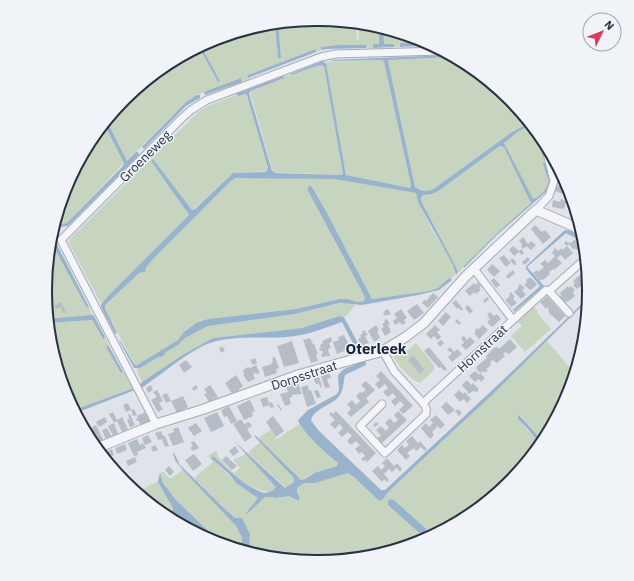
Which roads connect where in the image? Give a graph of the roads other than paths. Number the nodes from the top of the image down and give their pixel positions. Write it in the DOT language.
graph roads {
  1 [pos="428,50"];
  2 [pos="550,167"];
  3 [pos="536,210"];
  4 [pos="573,227"];
  5 [pos="580,264"];
  6 [pos="474,269"];
  7 [pos="549,291"];
  8 [pos="569,313"];
  9 [pos="512,320"];
  10 [pos="383,351"];
  11 [pos="423,403"];
  12 [pos="382,404"];
  13 [pos="156,424"];
  14 [pos="103,446"];
  1 -- 13 [label="street, Groeneweg"];
  2 -- 3 [label="street"];
  3 -- 4 [label="street"];
  3 -- 6 [label="street, Dorpsstraat"];
  5 -- 7 [label="street"];
  6 -- 9 [label="street, Hornstraat"];
  6 -- 10 [label="street, Dorpsstraat"];
  7 -- 8 [label="street"];
  7 -- 9 [label="street"];
  9 -- 11 [label="street, Hornstraat"];
  10 -- 11 [label="street"];
  10 -- 13 [label="street, Dorpsstraat"];
  11 -- 12 [label="street"];
  13 -- 14 [label="street, Dorpsstraat"];
}
